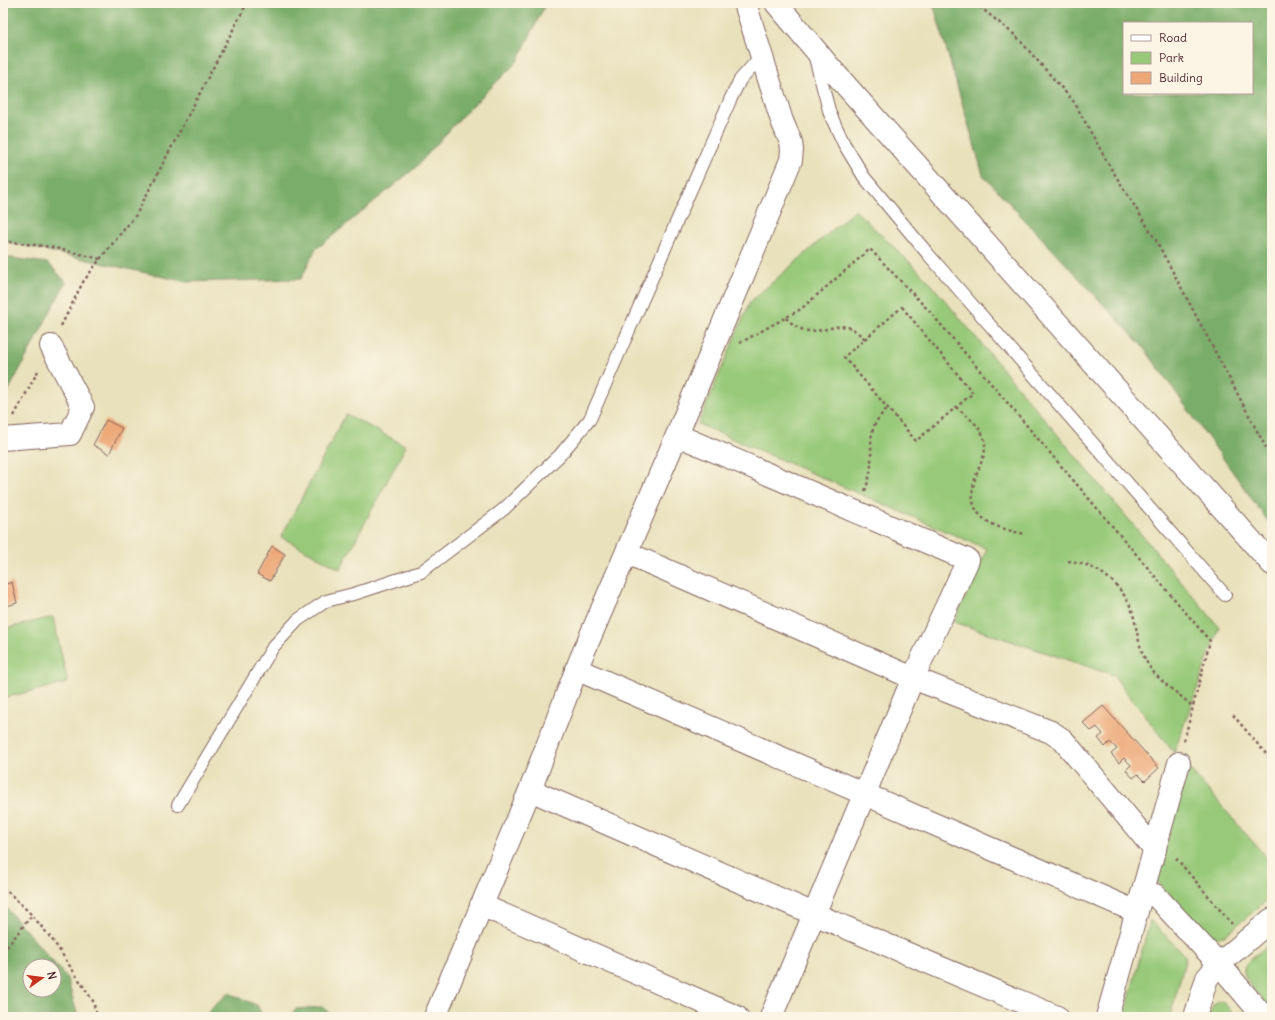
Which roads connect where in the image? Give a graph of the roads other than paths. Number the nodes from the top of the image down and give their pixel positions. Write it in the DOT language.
graph roads {
  1 [pos="745,3"];
  2 [pos="776,3"];
  3 [pos="811,45"];
  4 [pos="762,56"];
  5 [pos="51,346"];
  6 [pos="677,435"];
  7 [pos="3,439"];
  8 [pos="627,553"];
  9 [pos="1272,564"];
  10 [pos="1225,595"];
  11 [pos="576,669"];
  12 [pos="913,678"];
  13 [pos="1179,763"];
  14 [pos="530,790"];
  15 [pos="865,793"];
  16 [pos="178,805"];
  17 [pos="1156,844"];
  18 [pos="1155,894"];
  19 [pos="481,905"];
  20 [pos="1137,912"];
  21 [pos="814,914"];
  22 [pos="1272,919"];
  23 [pos="1218,964"];
  24 [pos="435,1017"];
  25 [pos="737,1017"];
  26 [pos="771,1017"];
  27 [pos="1057,1017"];
  28 [pos="1107,1017"];
  29 [pos="1195,1017"];
  30 [pos="1264,1017"];
  1 -- 4 [label="street"];
  2 -- 3 [label="street"];
  3 -- 9 [label="street"];
  3 -- 10 [label="lane"];
  4 -- 6 [label="street"];
  4 -- 16 [label="lane"];
  5 -- 7 [label="street"];
  6 -- 8 [label="street"];
  6 -- 12 [label="street"];
  8 -- 11 [label="street"];
  8 -- 12 [label="street"];
  11 -- 14 [label="street"];
  11 -- 15 [label="street"];
  12 -- 15 [label="street"];
  12 -- 17 [label="street"];
  13 -- 17 [label="street"];
  14 -- 19 [label="street"];
  14 -- 21 [label="street"];
  15 -- 20 [label="street"];
  15 -- 21 [label="street"];
  17 -- 20 [label="street"];
  18 -- 23 [label="street"];
  19 -- 24 [label="street"];
  19 -- 25 [label="street"];
  20 -- 28 [label="street"];
  21 -- 26 [label="street"];
  21 -- 27 [label="street"];
  22 -- 23 [label="street"];
  23 -- 29 [label="street"];
  23 -- 30 [label="street"];
}
